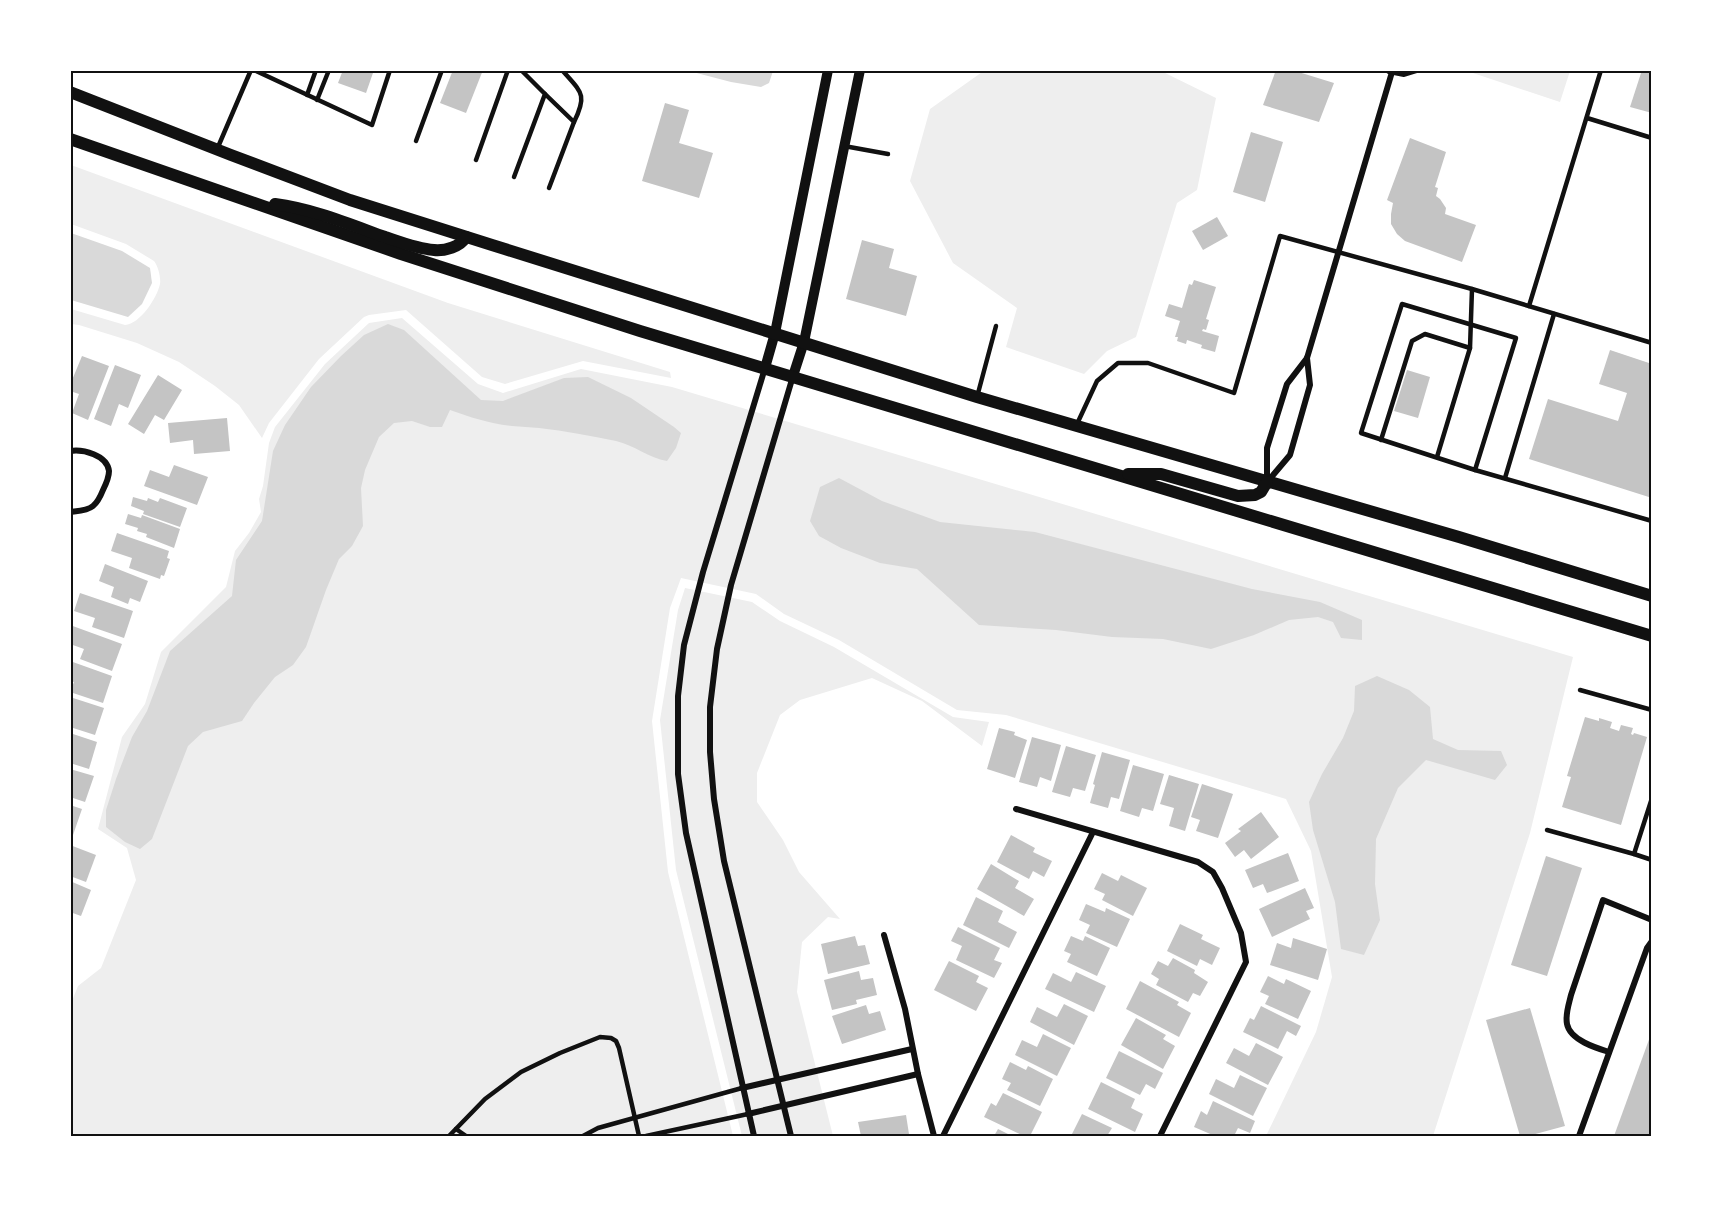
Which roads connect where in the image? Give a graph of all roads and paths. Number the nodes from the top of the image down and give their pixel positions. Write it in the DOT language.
graph roads {
  1 [pos="316,70"];
  2 [pos="329,70"];
  3 [pos="390,70"];
  4 [pos="442,70"];
  5 [pos="508,70"];
  6 [pos="520,70"];
  7 [pos="562,70"];
  8 [pos="828,70"];
  9 [pos="860,70"];
  10 [pos="1417,70"];
  11 [pos="1601,70"];
  12 [pos="256,71"];
  13 [pos="1390,71"];
  14 [pos="70,92"];
  15 [pos="545,94"];
  16 [pos="307,95"];
  17 [pos="317,100"];
  18 [pos="1587,118"];
  19 [pos="574,122"];
  20 [pos="1652,138"];
  21 [pos="70,140"];
  22 [pos="416,141"];
  23 [pos="844,146"];
  24 [pos="217,150"];
  25 [pos="888,154"];
  26 [pos="476,160"];
  27 [pos="514,177"];
  28 [pos="549,188"];
  29 [pos="250,202"];
  30 [pos="466,237"];
  31 [pos="1337,253"];
  32 [pos="1472,289"];
  33 [pos="1529,306"];
  34 [pos="1554,314"];
  35 [pos="1470,323"];
  36 [pos="996,326"];
  37 [pos="775,333"];
  38 [pos="804,342"];
  39 [pos="1652,343"];
  40 [pos="1470,348"];
  41 [pos="1307,358"];
  42 [pos="765,368"];
  43 [pos="793,376"];
  44 [pos="977,396"];
  45 [pos="1077,424"];
  46 [pos="1381,440"];
  47 [pos="70,451"];
  48 [pos="1437,457"];
  49 [pos="1475,470"];
  50 [pos="1115,474"];
  51 [pos="1505,478"];
  52 [pos="1267,482"];
  53 [pos="70,512"];
  54 [pos="1652,521"];
  55 [pos="1652,596"];
  56 [pos="1652,636"];
  57 [pos="1580,690"];
  58 [pos="1652,710"];
  59 [pos="1652,798"];
  60 [pos="1016,809"];
  61 [pos="1547,830"];
  62 [pos="1093,832"];
  63 [pos="1634,854"];
  64 [pos="1652,860"];
  65 [pos="1652,920"];
  66 [pos="884,935"];
  67 [pos="1652,940"];
  68 [pos="912,1049"];
  69 [pos="1610,1052"];
  70 [pos="918,1074"];
  71 [pos="777,1080"];
  72 [pos="742,1088"];
  73 [pos="783,1106"];
  74 [pos="748,1114"];
  75 [pos="634,1117"];
  76 [pos="456,1129"];
  77 [pos="449,1137"];
  78 [pos="466,1137"];
  79 [pos="583,1137"];
  80 [pos="639,1137"];
  81 [pos="646,1137"];
  82 [pos="754,1137"];
  83 [pos="790,1137"];
  84 [pos="934,1137"];
  85 [pos="944,1137"];
  86 [pos="1160,1137"];
  87 [pos="1579,1137"];
  1 -- 16 [label="lane"];
  2 -- 17 [label="lane"];
  3 -- 17 [label="lane"];
  4 -- 22 [label="lane"];
  5 -- 26 [label="lane"];
  6 -- 15 [label="lane"];
  7 -- 19 [label="lane"];
  8 -- 37 [label="street"];
  9 -- 23 [label="street"];
  10 -- 13 [label="street"];
  11 -- 18 [label="lane"];
  12 -- 16 [label="lane"];
  12 -- 24 [label="lane"];
  13 -- 31 [label="street"];
  14 -- 24 [label="main road"];
  15 -- 19 [label="lane"];
  15 -- 27 [label="lane"];
  16 -- 17 [label="lane"];
  18 -- 20 [label="lane"];
  18 -- 33 [label="lane"];
  19 -- 28 [label="lane"];
  21 -- 29 [label="main road"];
  23 -- 25 [label="lane"];
  23 -- 38 [label="street"];
  24 -- 30 [label="main road"];
  29 -- 30 [label="main road"];
  29 -- 42 [label="main road"];
  30 -- 37 [label="main road"];
  31 -- 32 [label="lane"];
  31 -- 41 [label="street"];
  31 -- 45 [label="lane"];
  32 -- 33 [label="lane"];
  32 -- 35 [label="lane"];
  33 -- 34 [label="lane"];
  34 -- 39 [label="lane"];
  34 -- 51 [label="lane"];
  35 -- 40 [label="lane"];
  35 -- 46 [label="lane"];
  35 -- 49 [label="lane"];
  36 -- 44 [label="lane"];
  37 -- 38 [label="main road"];
  37 -- 42 [label="street"];
  38 -- 43 [label="street"];
  38 -- 44 [label="main road"];
  40 -- 46 [label="lane"];
  40 -- 48 [label="lane"];
  41 -- 52 [label="street"];
  41 -- 52 [label="street"];
  42 -- 43 [label="main road"];
  42 -- 72 [label="street"];
  43 -- 50 [label="main road"];
  43 -- 71 [label="street"];
  44 -- 45 [label="main road"];
  45 -- 52 [label="main road"];
  46 -- 48 [label="lane"];
  47 -- 53 [label="street"];
  48 -- 49 [label="lane"];
  49 -- 51 [label="lane"];
  50 -- 52 [label="main road"];
  50 -- 56 [label="main road"];
  51 -- 54 [label="lane"];
  52 -- 55 [label="main road"];
  57 -- 58 [label="lane"];
  59 -- 63 [label="lane"];
  60 -- 62 [label="street"];
  61 -- 63 [label="lane"];
  62 -- 85 [label="street"];
  62 -- 86 [label="street"];
  63 -- 64 [label="lane"];
  65 -- 69 [label="street"];
  66 -- 68 [label="street"];
  67 -- 69 [label="street"];
  68 -- 70 [label="street"];
  68 -- 71 [label="street"];
  69 -- 87 [label="street"];
  70 -- 73 [label="street"];
  70 -- 84 [label="street"];
  71 -- 72 [label="street"];
  71 -- 73 [label="street"];
  72 -- 74 [label="street"];
  72 -- 75 [label="lane"];
  73 -- 74 [label="street"];
  73 -- 83 [label="street"];
  74 -- 81 [label="lane"];
  74 -- 82 [label="street"];
  75 -- 76 [label="lane"];
  75 -- 79 [label="lane"];
  75 -- 80 [label="lane"];
  76 -- 77 [label="lane"];
  76 -- 78 [label="lane"];
}
